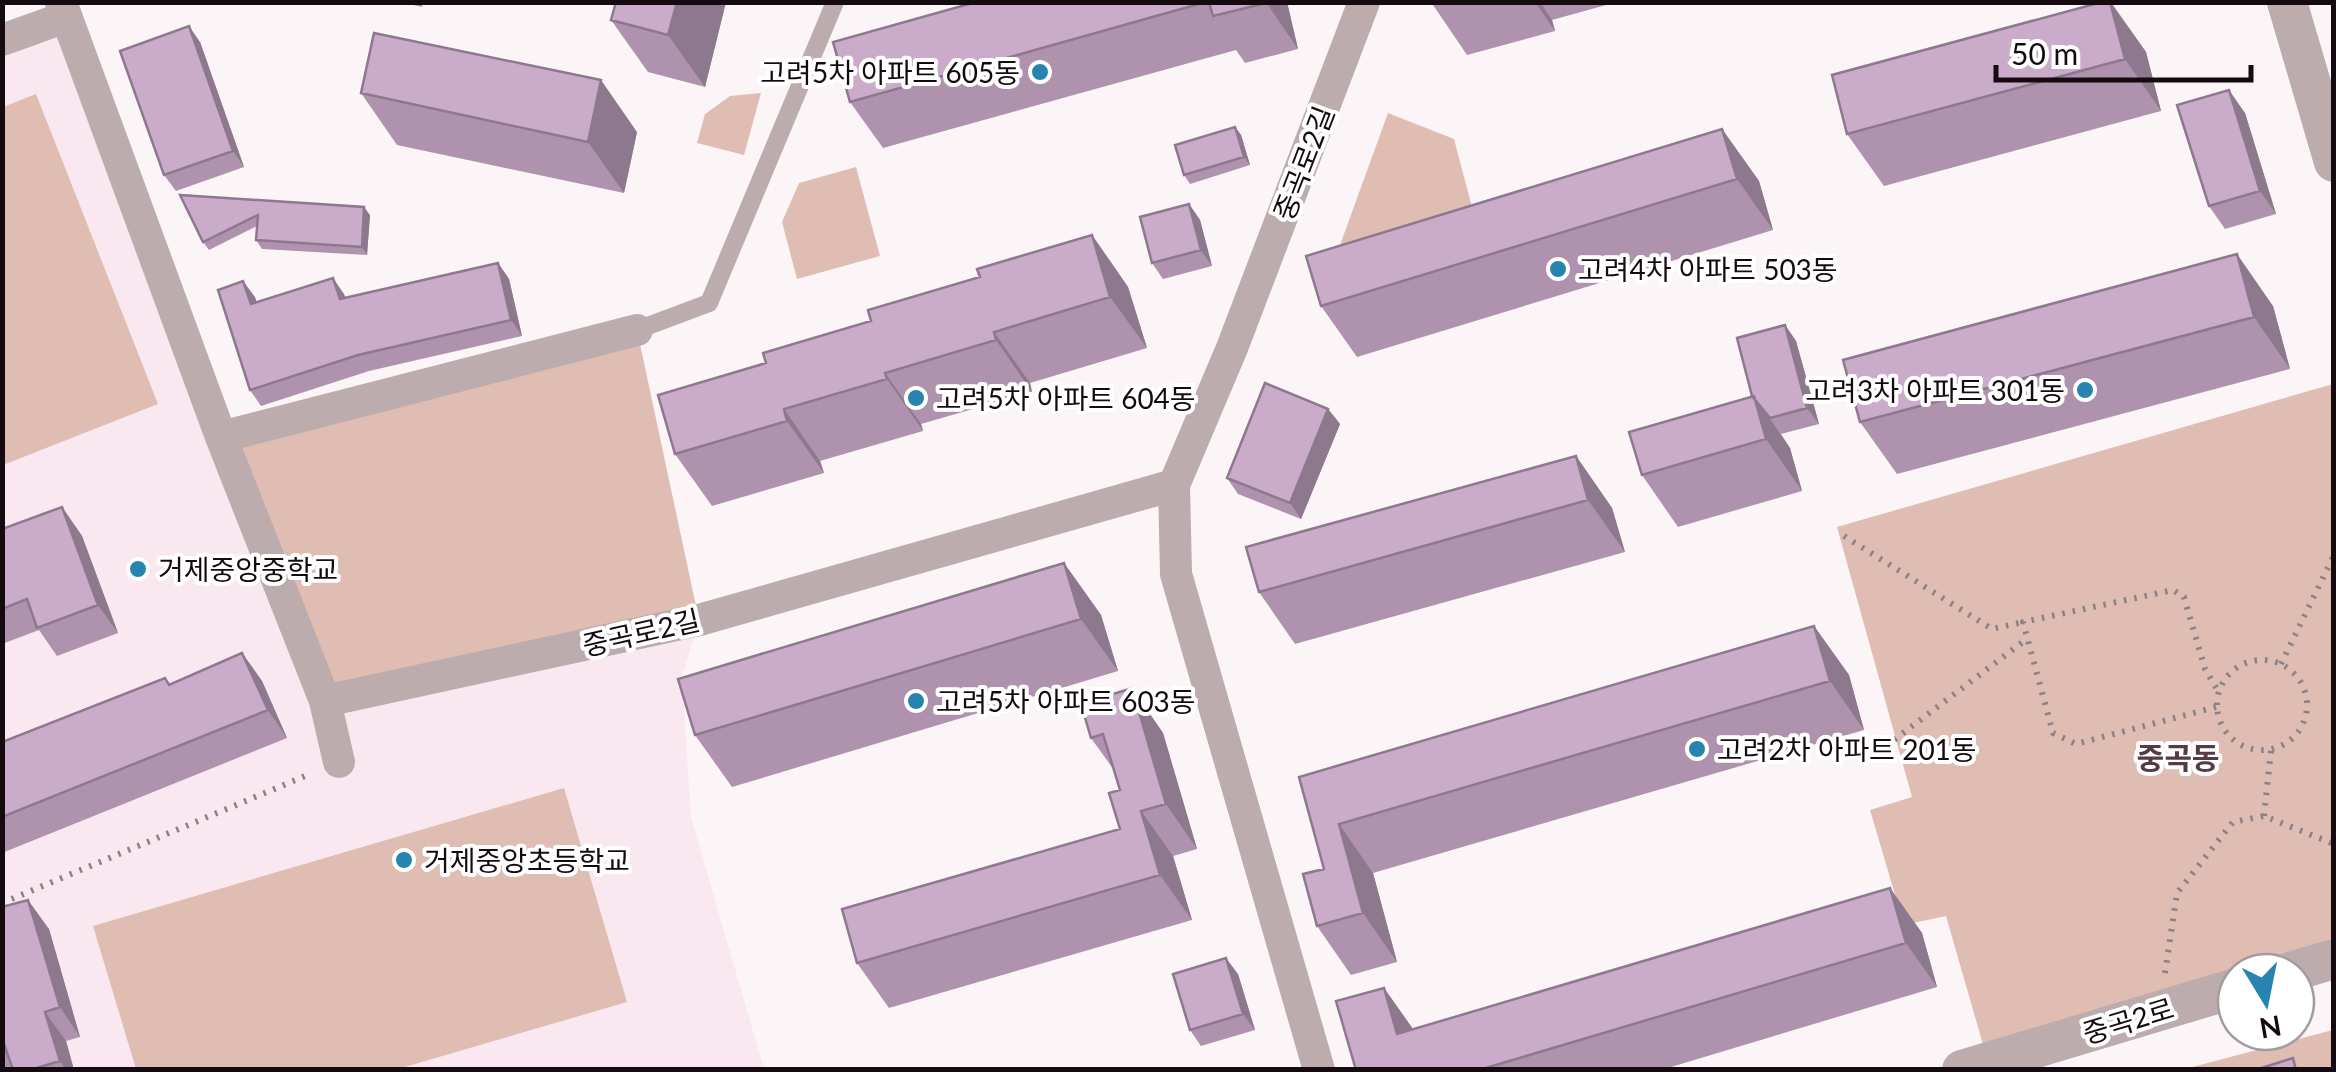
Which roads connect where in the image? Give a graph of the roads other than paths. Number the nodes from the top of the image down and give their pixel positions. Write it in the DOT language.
graph roads {
  1 [pos="835,2"];
  2 [pos="1364,2"];
  3 [pos="2288,2"];
  4 [pos="64,10"];
  5 [pos="2,40"];
  6 [pos="2334,162"];
  7 [pos="637,330"];
  8 [pos="221,437"];
  9 [pos="1174,485"];
  10 [pos="324,702"];
  11 [pos="338,762"];
  12 [pos="2216,994"];
  13 [pos="1319,1070"];
  14 [pos="1962,1070"];
  1 -- 7 [label="lane"];
  2 -- 9 [label="street, 중곡로2길"];
  3 -- 6 [label="street"];
  4 -- 5 [label="street"];
  4 -- 8 [label="street"];
  7 -- 8 [label="street"];
  8 -- 10 [label="street"];
  9 -- 10 [label="street, 중곡로2길"];
  9 -- 13 [label="street"];
  10 -- 11 [label="street"];
  12 -- 14 [label="street, 중곡2로"];
}
